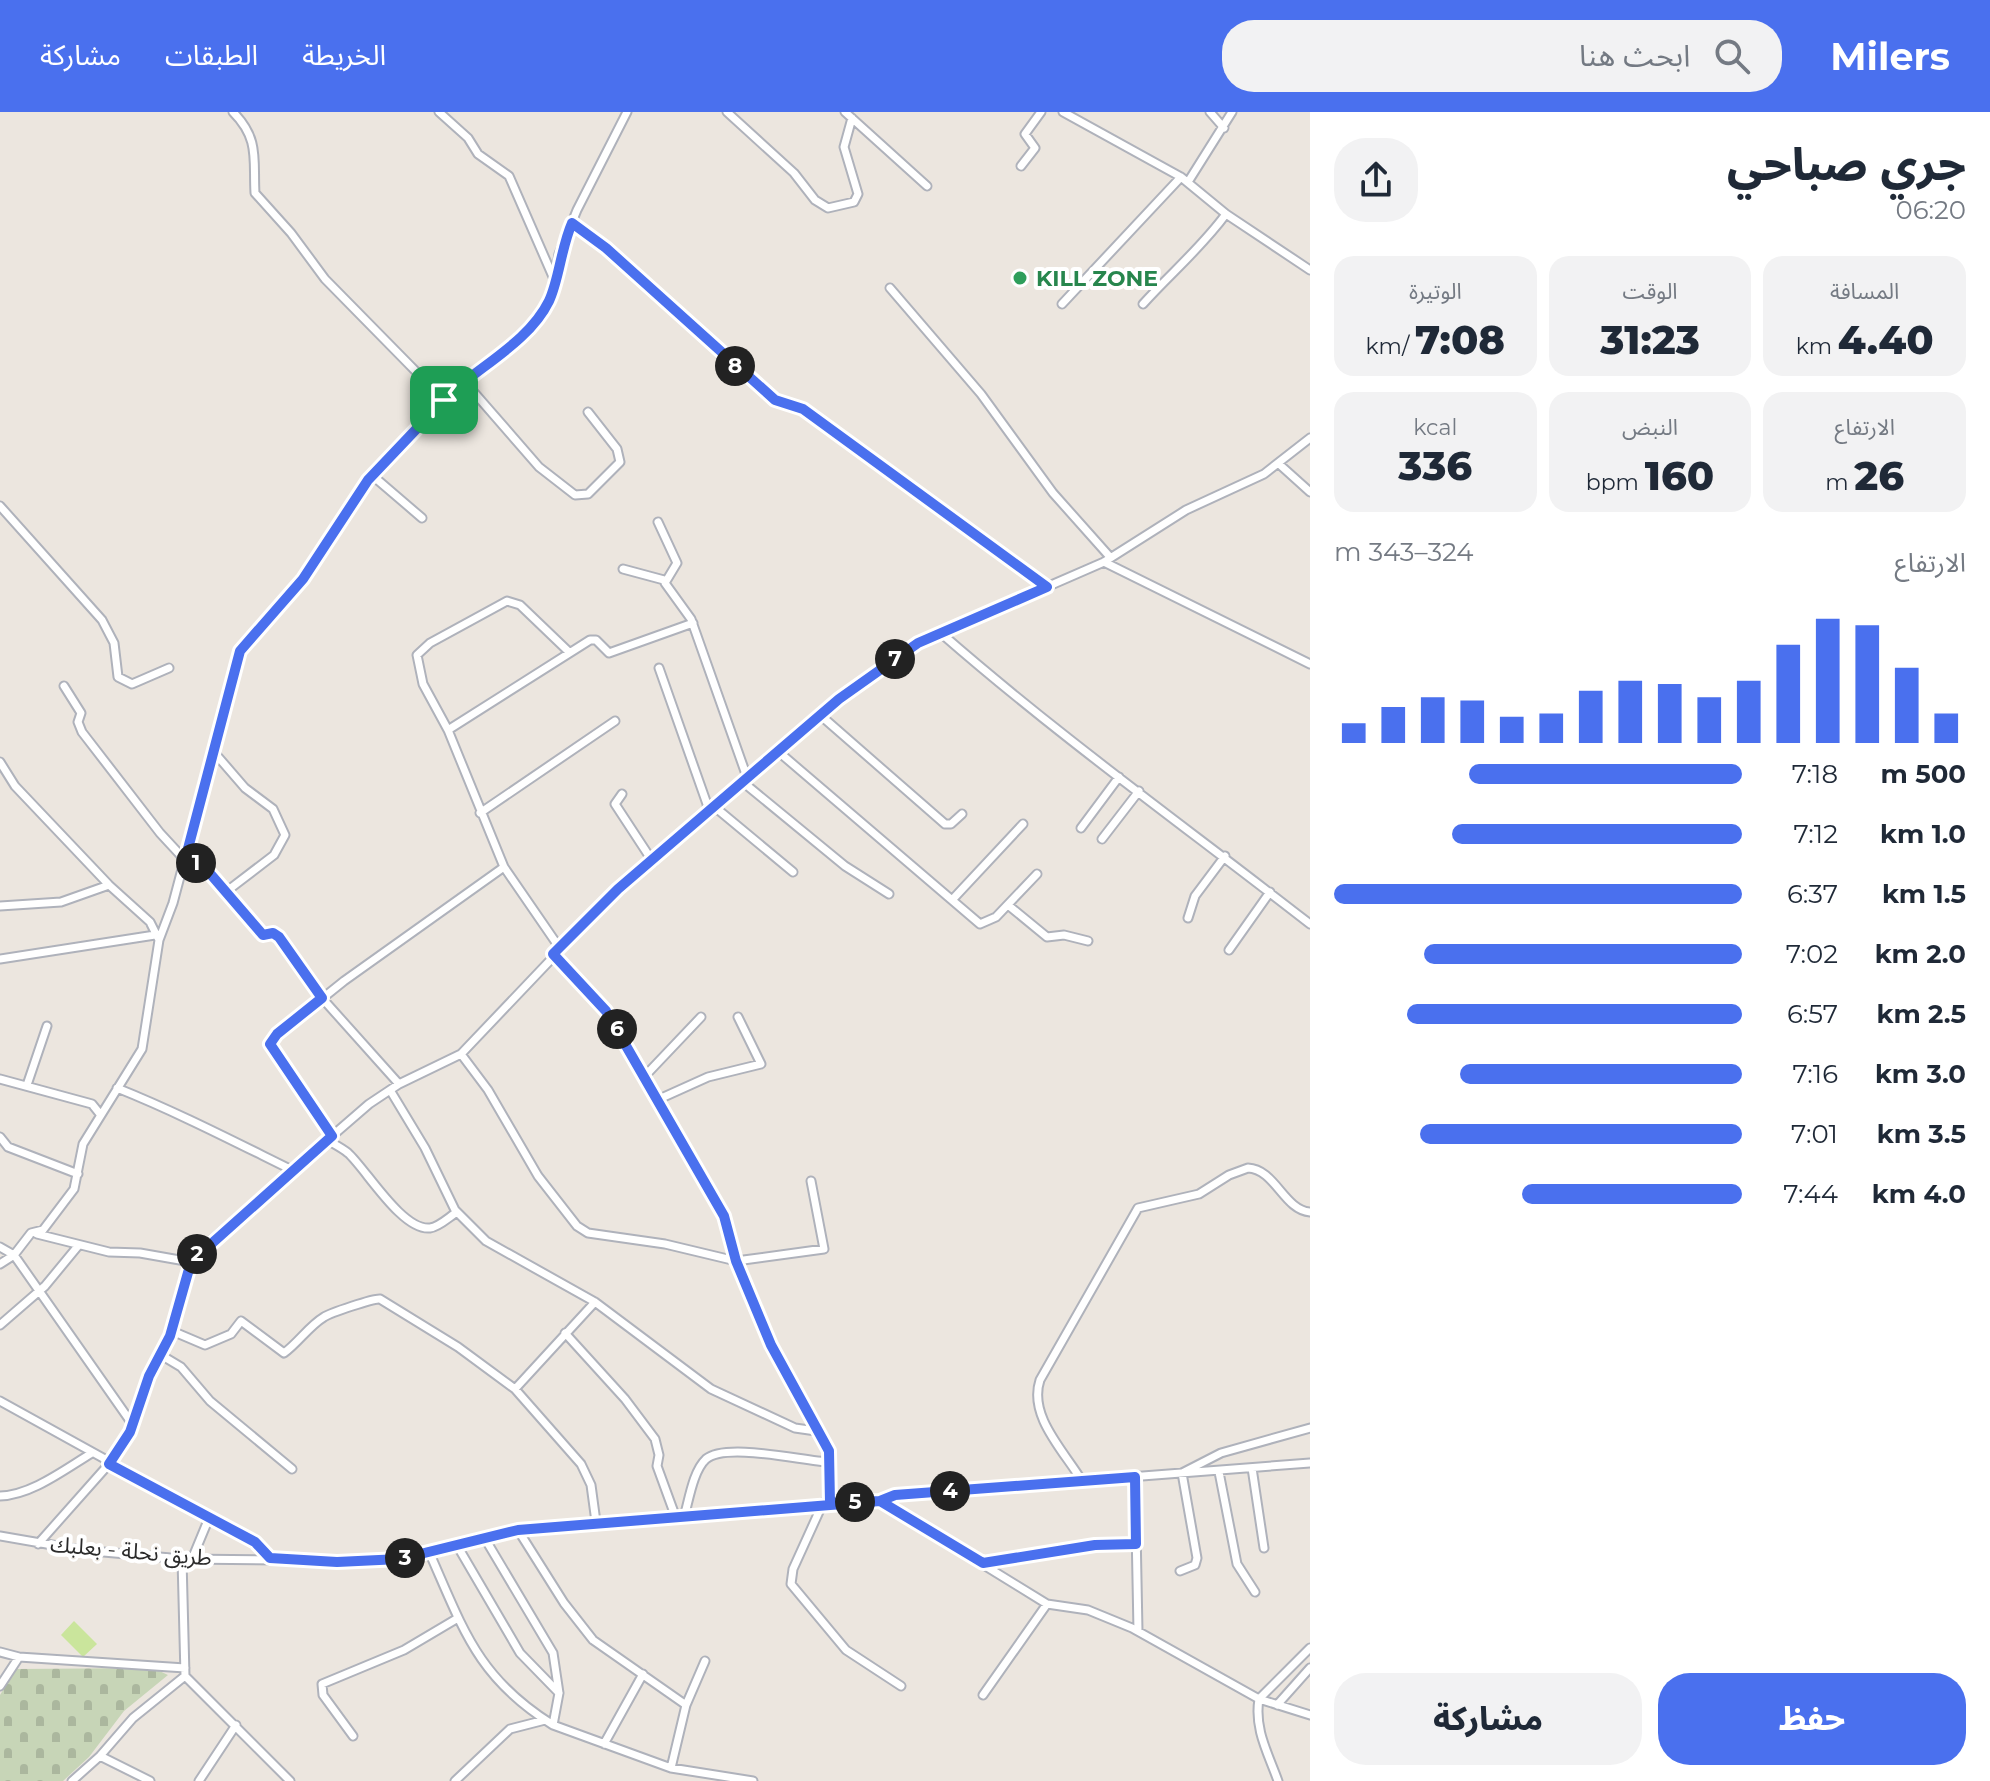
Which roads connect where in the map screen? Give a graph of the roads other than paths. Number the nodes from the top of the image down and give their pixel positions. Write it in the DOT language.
graph roads {
  1 [pos="233,112"];
  2 [pos="439,112"];
  3 [pos="627,112"];
  4 [pos="727,112"];
  5 [pos="845,112"];
  6 [pos="1041,112"];
  7 [pos="1063,112"];
  8 [pos="1210,112"];
  9 [pos="1232,112"];
  10 [pos="852,118"];
  11 [pos="1224,128"];
  12 [pos="1021,166"];
  13 [pos="1184,179"];
  14 [pos="927,186"];
  15 [pos="1226,214"];
  16 [pos="572,223"];
  17 [pos="1310,270"];
  18 [pos="555,280"];
  19 [pos="890,288"];
  20 [pos="1062,304"];
  21 [pos="1143,304"];
  22 [pos="465,382"];
  23 [pos="444,400"];
  24 [pos="588,412"];
  25 [pos="1310,438"];
  26 [pos="1279,464"];
  27 [pos="373,476"];
  28 [pos="1310,492"];
  29 [pos="0,506"];
  30 [pos="422,518"];
  31 [pos="658,522"];
  32 [pos="1107,560"];
  33 [pos="623,569"];
  34 [pos="664,580"];
  35 [pos="1047,587"];
  36 [pos="693,623"];
  37 [pos="942,634"];
  38 [pos="569,652"];
  39 [pos="1310,664"];
  40 [pos="169,668"];
  41 [pos="659,668"];
  42 [pos="64,686"];
  43 [pos="819,714"];
  44 [pos="615,721"];
  45 [pos="448,730"];
  46 [pos="213,751"];
  47 [pos="780,753"];
  48 [pos="0,762"];
  49 [pos="1119,777"];
  50 [pos="746,782"];
  51 [pos="1139,791"];
  52 [pos="622,794"];
  53 [pos="716,808"];
  54 [pos="480,813"];
  55 [pos="962,814"];
  56 [pos="708,815"];
  57 [pos="1023,824"];
  58 [pos="1081,828"];
  59 [pos="1102,839"];
  60 [pos="1225,856"];
  61 [pos="185,860"];
  62 [pos="653,862"];
  63 [pos="504,867"];
  64 [pos="793,872"];
  65 [pos="1037,874"];
  66 [pos="109,885"];
  67 [pos="227,891"];
  68 [pos="1270,892"];
  69 [pos="889,894"];
  70 [pos="952,900"];
  71 [pos="1008,905"];
  72 [pos="0,906"];
  73 [pos="1188,918"];
  74 [pos="1310,924"];
  75 [pos="157,938"];
  76 [pos="1088,941"];
  77 [pos="556,950"];
  78 [pos="1229,950"];
  79 [pos="0,959"];
  80 [pos="322,998"];
  81 [pos="701,1017"];
  82 [pos="738,1017"];
  83 [pos="47,1026"];
  84 [pos="461,1054"];
  85 [pos="644,1077"];
  86 [pos="0,1079"];
  87 [pos="399,1084"];
  88 [pos="27,1085"];
  89 [pos="117,1088"];
  90 [pos="390,1090"];
  91 [pos="657,1100"];
  92 [pos="100,1114"];
  93 [pos="0,1137"];
  94 [pos="330,1138"];
  95 [pos="294,1171"];
  96 [pos="78,1174"];
  97 [pos="811,1181"];
  98 [pos="457,1212"];
  99 [pos="1310,1212"];
  100 [pos="31,1233"];
  101 [pos="78,1246"];
  102 [pos="0,1247"];
  103 [pos="14,1255"];
  104 [pos="736,1261"];
  105 [pos="191,1262"];
  106 [pos="0,1264"];
  107 [pos="40,1291"];
  108 [pos="595,1302"];
  109 [pos="0,1325"];
  110 [pos="172,1331"];
  111 [pos="565,1333"];
  112 [pos="161,1355"];
  113 [pos="515,1389"];
  114 [pos="0,1401"];
  115 [pos="133,1425"];
  116 [pos="1310,1428"];
  117 [pos="816,1431"];
  118 [pos="92,1453"];
  119 [pos="829,1462"];
  120 [pos="1310,1463"];
  121 [pos="109,1464"];
  122 [pos="1252,1468"];
  123 [pos="292,1469"];
  124 [pos="1219,1472"];
  125 [pos="1182,1473"];
  126 [pos="1135,1477"];
  127 [pos="1082,1481"];
  128 [pos="0,1496"];
  129 [pos="880,1501"];
  130 [pos="827,1503"];
  131 [pos="209,1518"];
  132 [pos="680,1518"];
  133 [pos="596,1522"];
  134 [pos="518,1530"];
  135 [pos="0,1536"];
  136 [pos="484,1537"];
  137 [pos="38,1544"];
  138 [pos="1136,1544"];
  139 [pos="458,1547"];
  140 [pos="1264,1548"];
  141 [pos="430,1554"];
  142 [pos="270,1558"];
  143 [pos="182,1559"];
  144 [pos="192,1559"];
  145 [pos="983,1563"];
  146 [pos="1180,1571"];
  147 [pos="1255,1592"];
  148 [pos="1047,1604"];
  149 [pos="458,1618"];
  150 [pos="1138,1631"];
  151 [pos="1310,1648"];
  152 [pos="0,1652"];
  153 [pos="19,1657"];
  154 [pos="705,1661"];
  155 [pos="1310,1668"];
  156 [pos="185,1672"];
  157 [pos="643,1674"];
  158 [pos="0,1686"];
  159 [pos="901,1686"];
  160 [pos="559,1693"];
  161 [pos="983,1695"];
  162 [pos="1259,1699"];
  163 [pos="686,1705"];
  164 [pos="1277,1705"];
  165 [pos="1310,1715"];
  166 [pos="549,1722"];
  167 [pos="236,1725"];
  168 [pos="353,1736"];
  169 [pos="604,1744"];
  170 [pos="100,1756"];
  171 [pos="671,1768"];
  172 [pos="136,1778"];
  173 [pos="72,1781"];
  174 [pos="150,1781"];
  175 [pos="199,1781"];
  176 [pos="290,1781"];
  177 [pos="455,1781"];
  178 [pos="753,1781"];
  179 [pos="1278,1781"];
  1 -- 23 [label="street"];
  2 -- 18 [label="street"];
  3 -- 16 [label="street"];
  4 -- 10 [label="street"];
  5 -- 10 [label="street"];
  6 -- 12 [label="street"];
  7 -- 13 [label="street"];
  8 -- 11 [label="street"];
  9 -- 11 [label="street"];
  10 -- 14 [label="street"];
  11 -- 13 [label="street"];
  13 -- 15 [label="street"];
  13 -- 20 [label="street"];
  15 -- 17 [label="street"];
  15 -- 21 [label="street"];
  16 -- 18 [label="street"];
  16 -- 35 [label="street"];
  18 -- 22 [label="street"];
  19 -- 32 [label="street"];
  22 -- 23 [label="street"];
  22 -- 24 [label="street"];
  23 -- 27 [label="street"];
  25 -- 26 [label="street"];
  26 -- 28 [label="street"];
  26 -- 32 [label="street"];
  27 -- 30 [label="street"];
  27 -- 46 [label="street"];
  29 -- 40 [label="street"];
  31 -- 34 [label="street"];
  32 -- 35 [label="street"];
  32 -- 39 [label="street"];
  33 -- 34 [label="street"];
  34 -- 36 [label="street"];
  35 -- 37 [label="street"];
  36 -- 38 [label="street"];
  36 -- 50 [label="street"];
  37 -- 43 [label="street"];
  37 -- 49 [label="street"];
  38 -- 45 [label="street"];
  38 -- 45 [label="street"];
  41 -- 56 [label="street"];
  42 -- 61 [label="street"];
  43 -- 47 [label="street"];
  43 -- 55 [label="street"];
  44 -- 54 [label="street"];
  45 -- 54 [label="street"];
  46 -- 61 [label="street"];
  46 -- 67 [label="street"];
  47 -- 50 [label="street"];
  47 -- 70 [label="street"];
  48 -- 66 [label="street"];
  49 -- 51 [label="street"];
  49 -- 58 [label="street"];
  50 -- 53 [label="street"];
  50 -- 69 [label="street"];
  51 -- 59 [label="street"];
  51 -- 60 [label="street"];
  52 -- 62 [label="street"];
  53 -- 56 [label="street"];
  53 -- 64 [label="street"];
  54 -- 63 [label="street"];
  56 -- 62 [label="street"];
  57 -- 70 [label="street"];
  60 -- 68 [label="street"];
  60 -- 73 [label="street"];
  61 -- 67 [label="street"];
  61 -- 75 [label="street"];
  62 -- 77 [label="street"];
  63 -- 77 [label="street"];
  63 -- 80 [label="street"];
  65 -- 71 [label="street"];
  66 -- 72 [label="street"];
  66 -- 75 [label="street"];
  67 -- 80 [label="street"];
  68 -- 74 [label="street"];
  68 -- 78 [label="street"];
  70 -- 71 [label="street"];
  71 -- 76 [label="street"];
  75 -- 79 [label="street"];
  75 -- 89 [label="street"];
  77 -- 84 [label="street"];
  77 -- 85 [label="street"];
  80 -- 87 [label="street"];
  80 -- 94 [label="street"];
  81 -- 85 [label="street"];
  82 -- 91 [label="street"];
  83 -- 88 [label="street"];
  84 -- 87 [label="street"];
  84 -- 104 [label="street"];
  85 -- 91 [label="street"];
  86 -- 88 [label="street"];
  87 -- 90 [label="street"];
  88 -- 92 [label="street"];
  89 -- 92 [label="street"];
  89 -- 95 [label="street"];
  90 -- 94 [label="street"];
  90 -- 98 [label="street"];
  91 -- 104 [label="street"];
  92 -- 96 [label="street"];
  93 -- 96 [label="street"];
  94 -- 95 [label="street"];
  94 -- 98 [label="street"];
  95 -- 105 [label="street"];
  96 -- 100 [label="street"];
  97 -- 104 [label="street"];
  98 -- 108 [label="street"];
  99 -- 127 [label="street"];
  100 -- 101 [label="street"];
  100 -- 103 [label="street"];
  101 -- 105 [label="street"];
  101 -- 107 [label="street"];
  102 -- 103 [label="street"];
  103 -- 106 [label="street"];
  103 -- 107 [label="street"];
  104 -- 117 [label="street"];
  105 -- 110 [label="street"];
  107 -- 109 [label="street"];
  107 -- 115 [label="street"];
  108 -- 111 [label="street"];
  108 -- 117 [label="street"];
  110 -- 112 [label="street"];
  110 -- 113 [label="street"];
  111 -- 113 [label="street"];
  111 -- 132 [label="street"];
  112 -- 115 [label="street"];
  112 -- 123 [label="street"];
  113 -- 133 [label="street"];
  114 -- 118 [label="street"];
  115 -- 121 [label="street"];
  116 -- 125 [label="street"];
  117 -- 119 [label="street"];
  118 -- 121 [label="street"];
  118 -- 128 [label="street"];
  119 -- 130 [label="street"];
  119 -- 132 [label="street"];
  120 -- 122 [label="street, طريق نحلة - بعلبك"];
  121 -- 131 [label="street"];
  121 -- 137 [label="street"];
  122 -- 124 [label="street, طريق نحلة - بعلبك"];
  122 -- 140 [label="street"];
  124 -- 125 [label="street, طريق نحلة - بعلبك"];
  124 -- 147 [label="street"];
  125 -- 126 [label="street, طريق نحلة - بعلبك"];
  125 -- 146 [label="street"];
  126 -- 127 [label="street, طريق نحلة - بعلبك"];
  126 -- 138 [label="street"];
  127 -- 129 [label="street, طريق نحلة - بعلبك"];
  129 -- 130 [label="street, طريق نحلة - بعلبك"];
  129 -- 145 [label="street"];
  130 -- 132 [label="street, طريق نحلة - بعلبك"];
  130 -- 159 [label="street"];
  131 -- 142 [label="street"];
  131 -- 144 [label="street"];
  132 -- 133 [label="street, طريق نحلة - بعلبك"];
  133 -- 134 [label="street, طريق نحلة - بعلبك"];
  134 -- 136 [label="street, طريق نحلة - بعلبك"];
  134 -- 157 [label="street"];
  135 -- 137 [label="street, طريق نحلة - بعلبك"];
  136 -- 139 [label="street, طريق نحلة - بعلبك"];
  136 -- 160 [label="street"];
  137 -- 143 [label="street, طريق نحلة - بعلبك"];
  138 -- 145 [label="street"];
  138 -- 150 [label="street"];
  139 -- 141 [label="street, طريق نحلة - بعلبك"];
  139 -- 160 [label="street"];
  141 -- 142 [label="street, طريق نحلة - بعلبك"];
  141 -- 149 [label="street"];
  142 -- 144 [label="street, طريق نحلة - بعلبك"];
  143 -- 144 [label="street, طريق نحلة - بعلبك"];
  143 -- 156 [label="street"];
  145 -- 148 [label="street"];
  148 -- 150 [label="street"];
  148 -- 161 [label="street"];
  149 -- 166 [label="street"];
  149 -- 168 [label="street"];
  150 -- 162 [label="street"];
  151 -- 162 [label="street"];
  152 -- 153 [label="street"];
  153 -- 156 [label="street"];
  153 -- 158 [label="street"];
  154 -- 163 [label="street"];
  155 -- 164 [label="street"];
  156 -- 167 [label="street"];
  156 -- 170 [label="street"];
  157 -- 163 [label="street"];
  157 -- 169 [label="street"];
  160 -- 166 [label="street"];
  162 -- 164 [label="street"];
  162 -- 179 [label="street"];
  163 -- 171 [label="street"];
  164 -- 165 [label="street"];
  166 -- 169 [label="street"];
  166 -- 177 [label="street"];
  167 -- 175 [label="street"];
  167 -- 176 [label="street"];
  169 -- 171 [label="street"];
  170 -- 172 [label="street"];
  170 -- 173 [label="street"];
  171 -- 178 [label="street"];
  172 -- 174 [label="street"];
}
